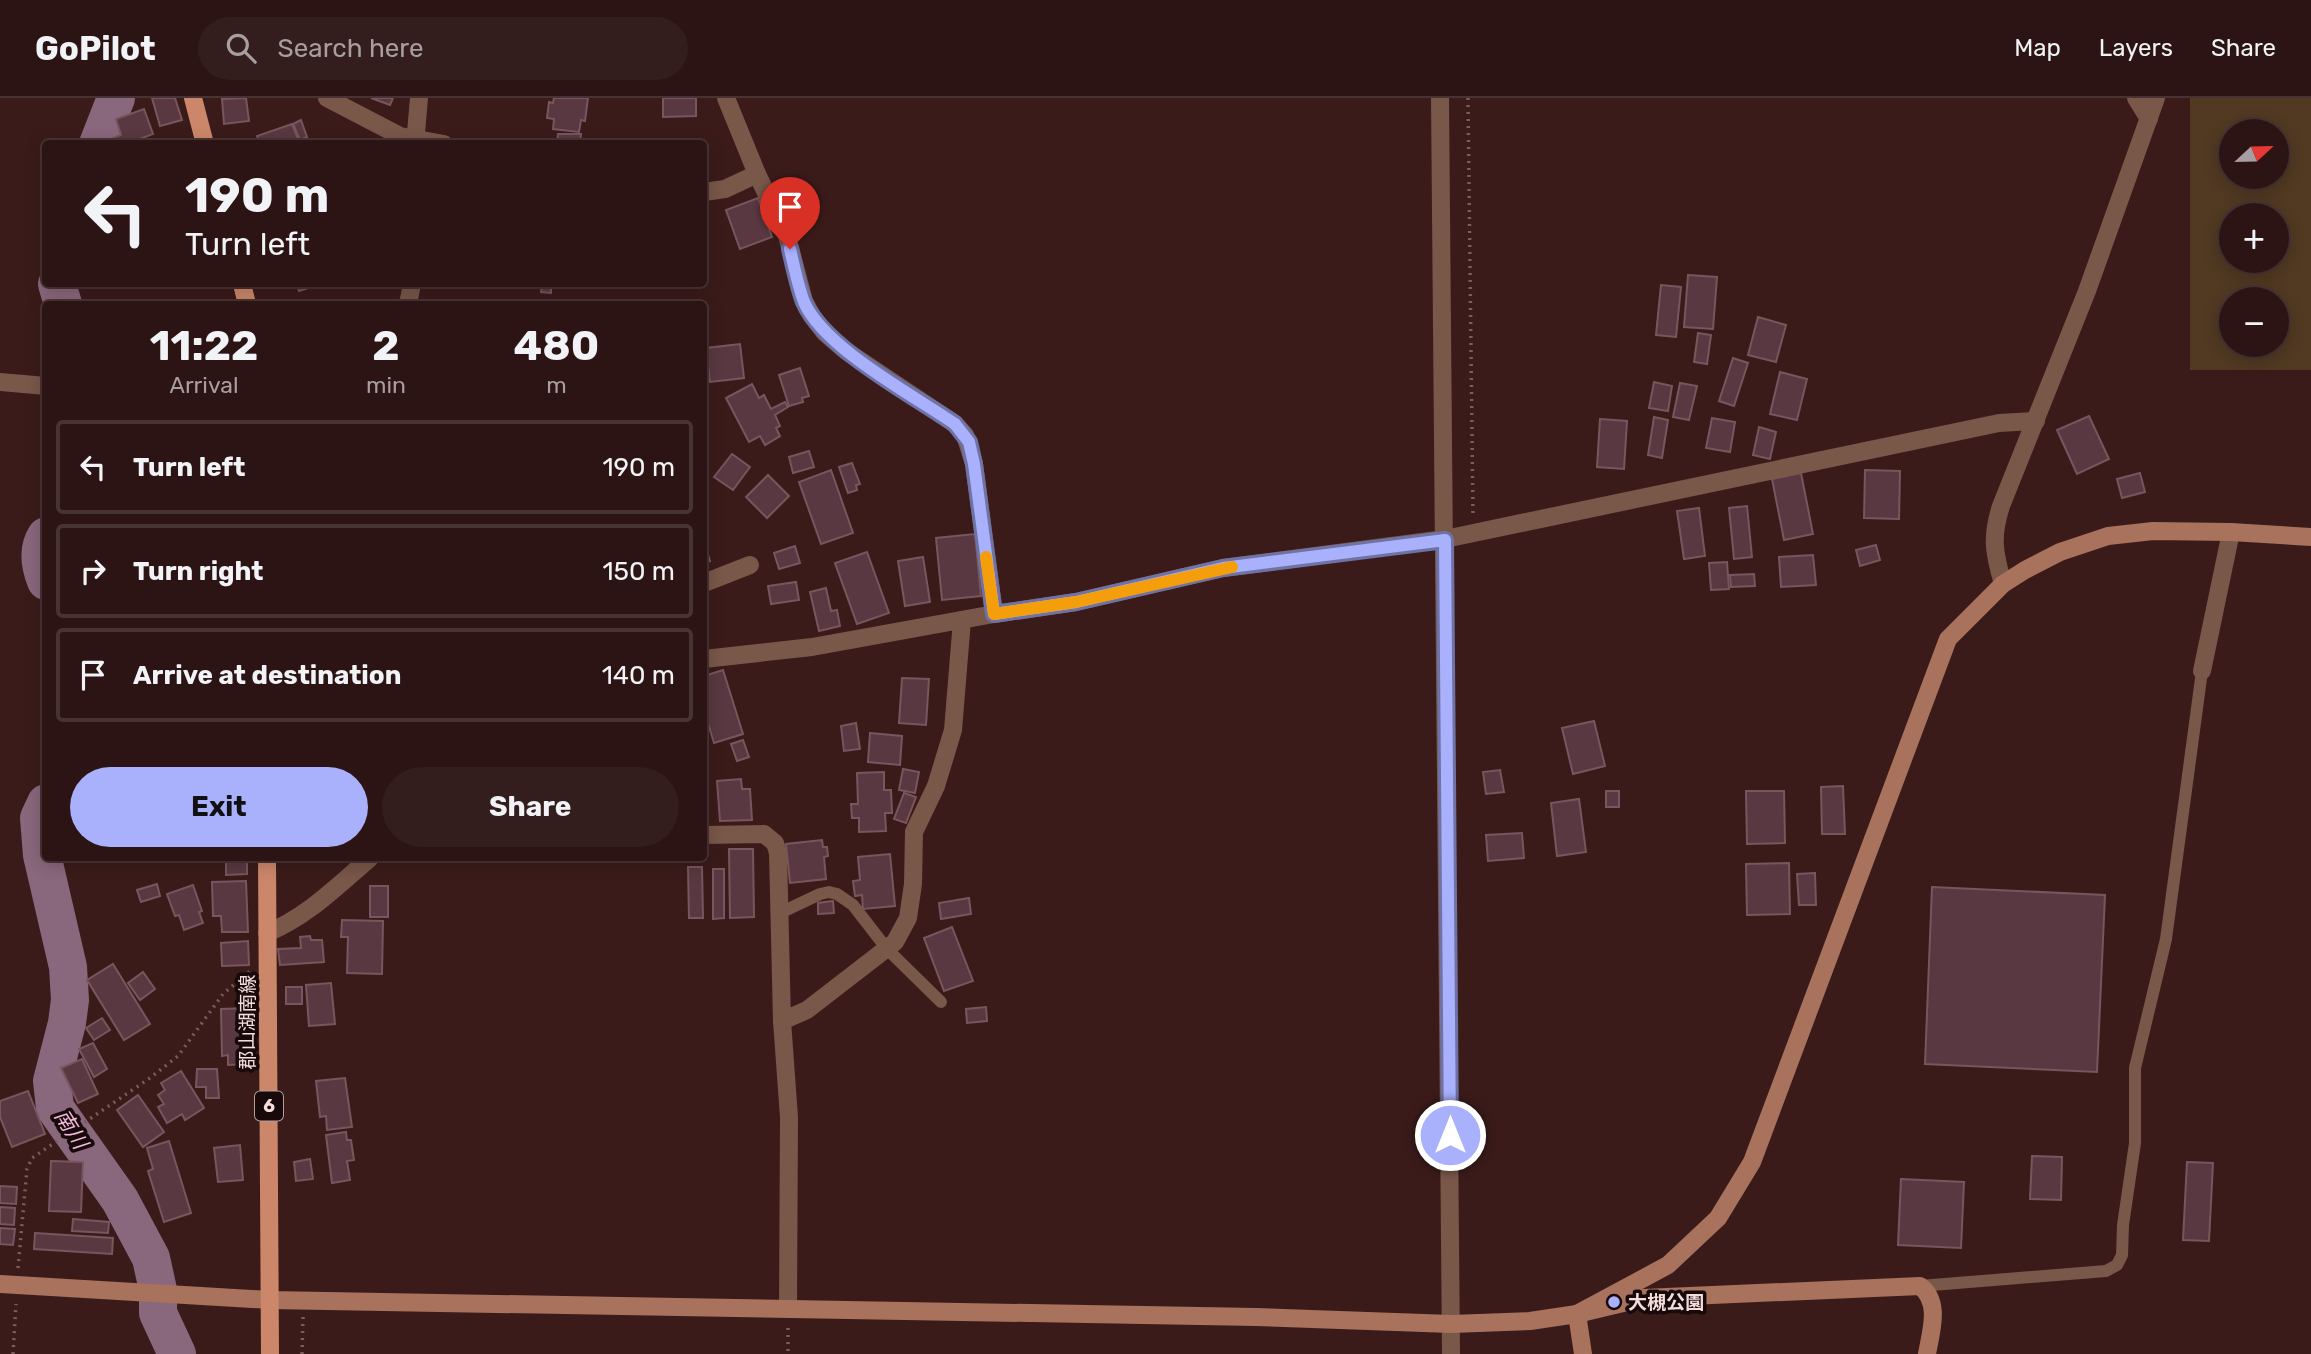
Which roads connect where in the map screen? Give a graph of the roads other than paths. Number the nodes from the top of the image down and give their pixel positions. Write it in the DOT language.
graph roads {
  1 [pos="192,98"];
  2 [pos="327,98"];
  3 [pos="419,98"];
  4 [pos="726,98"];
  5 [pos="1440,98"];
  6 [pos="2136,98"];
  7 [pos="2156,98"];
  8 [pos="2149,119"];
  9 [pos="204,140"];
  10 [pos="410,140"];
  11 [pos="415,140"];
  12 [pos="757,174"];
  13 [pos="707,192"];
  14 [pos="0,382"];
  15 [pos="42,386"];
  16 [pos="2036,421"];
  17 [pos="2231,532"];
  18 [pos="2311,537"];
  19 [pos="1445,540"];
  20 [pos="750,565"];
  21 [pos="707,582"];
  22 [pos="2003,584"];
  23 [pos="994,614"];
  24 [pos="962,620"];
  25 [pos="707,659"];
  26 [pos="2202,671"];
  27 [pos="707,835"];
  28 [pos="267,861"];
  29 [pos="366,861"];
  30 [pos="780,913"];
  31 [pos="268,933"];
  32 [pos="887,949"];
  33 [pos="941,1002"];
  34 [pos="782,1021"];
  35 [pos="8,1285"];
  36 [pos="1920,1286"];
  37 [pos="270,1300"];
  38 [pos="788,1309"];
  39 [pos="1577,1314"];
  40 [pos="1451,1324"];
  41 [pos="270,1354"];
  42 [pos="1451,1354"];
  43 [pos="1583,1354"];
  44 [pos="1927,1354"];
  1 -- 9 [label="main road"];
  2 -- 10 [label="street"];
  3 -- 11 [label="street"];
  4 -- 12 [label="street"];
  5 -- 19 [label="street"];
  6 -- 8 [label="street"];
  7 -- 8 [label="street"];
  8 -- 16 [label="street"];
  12 -- 13 [label="street"];
  12 -- 23 [label="street"];
  14 -- 15 [label="street"];
  16 -- 19 [label="street"];
  16 -- 22 [label="street"];
  17 -- 18 [label="street"];
  17 -- 22 [label="street"];
  17 -- 26 [label="street"];
  19 -- 23 [label="street"];
  19 -- 40 [label="street"];
  20 -- 21 [label="street"];
  22 -- 39 [label="street"];
  23 -- 24 [label="street"];
  24 -- 25 [label="street"];
  24 -- 32 [label="street"];
  26 -- 36 [label="lane"];
  27 -- 30 [label="street"];
  28 -- 31 [label="main road, 郡山湖南線 / 6"];
  29 -- 31 [label="street"];
  30 -- 32 [label="lane"];
  30 -- 34 [label="street"];
  31 -- 37 [label="main road, 郡山湖南線 / 6"];
  32 -- 33 [label="lane"];
  32 -- 34 [label="street"];
  34 -- 38 [label="street"];
  35 -- 37 [label="street"];
  36 -- 39 [label="street"];
  36 -- 44 [label="street"];
  37 -- 38 [label="street"];
  37 -- 41 [label="main road, 郡山湖南線 / 6"];
  38 -- 40 [label="street"];
  39 -- 40 [label="street"];
  39 -- 43 [label="street"];
  40 -- 42 [label="street"];
}
